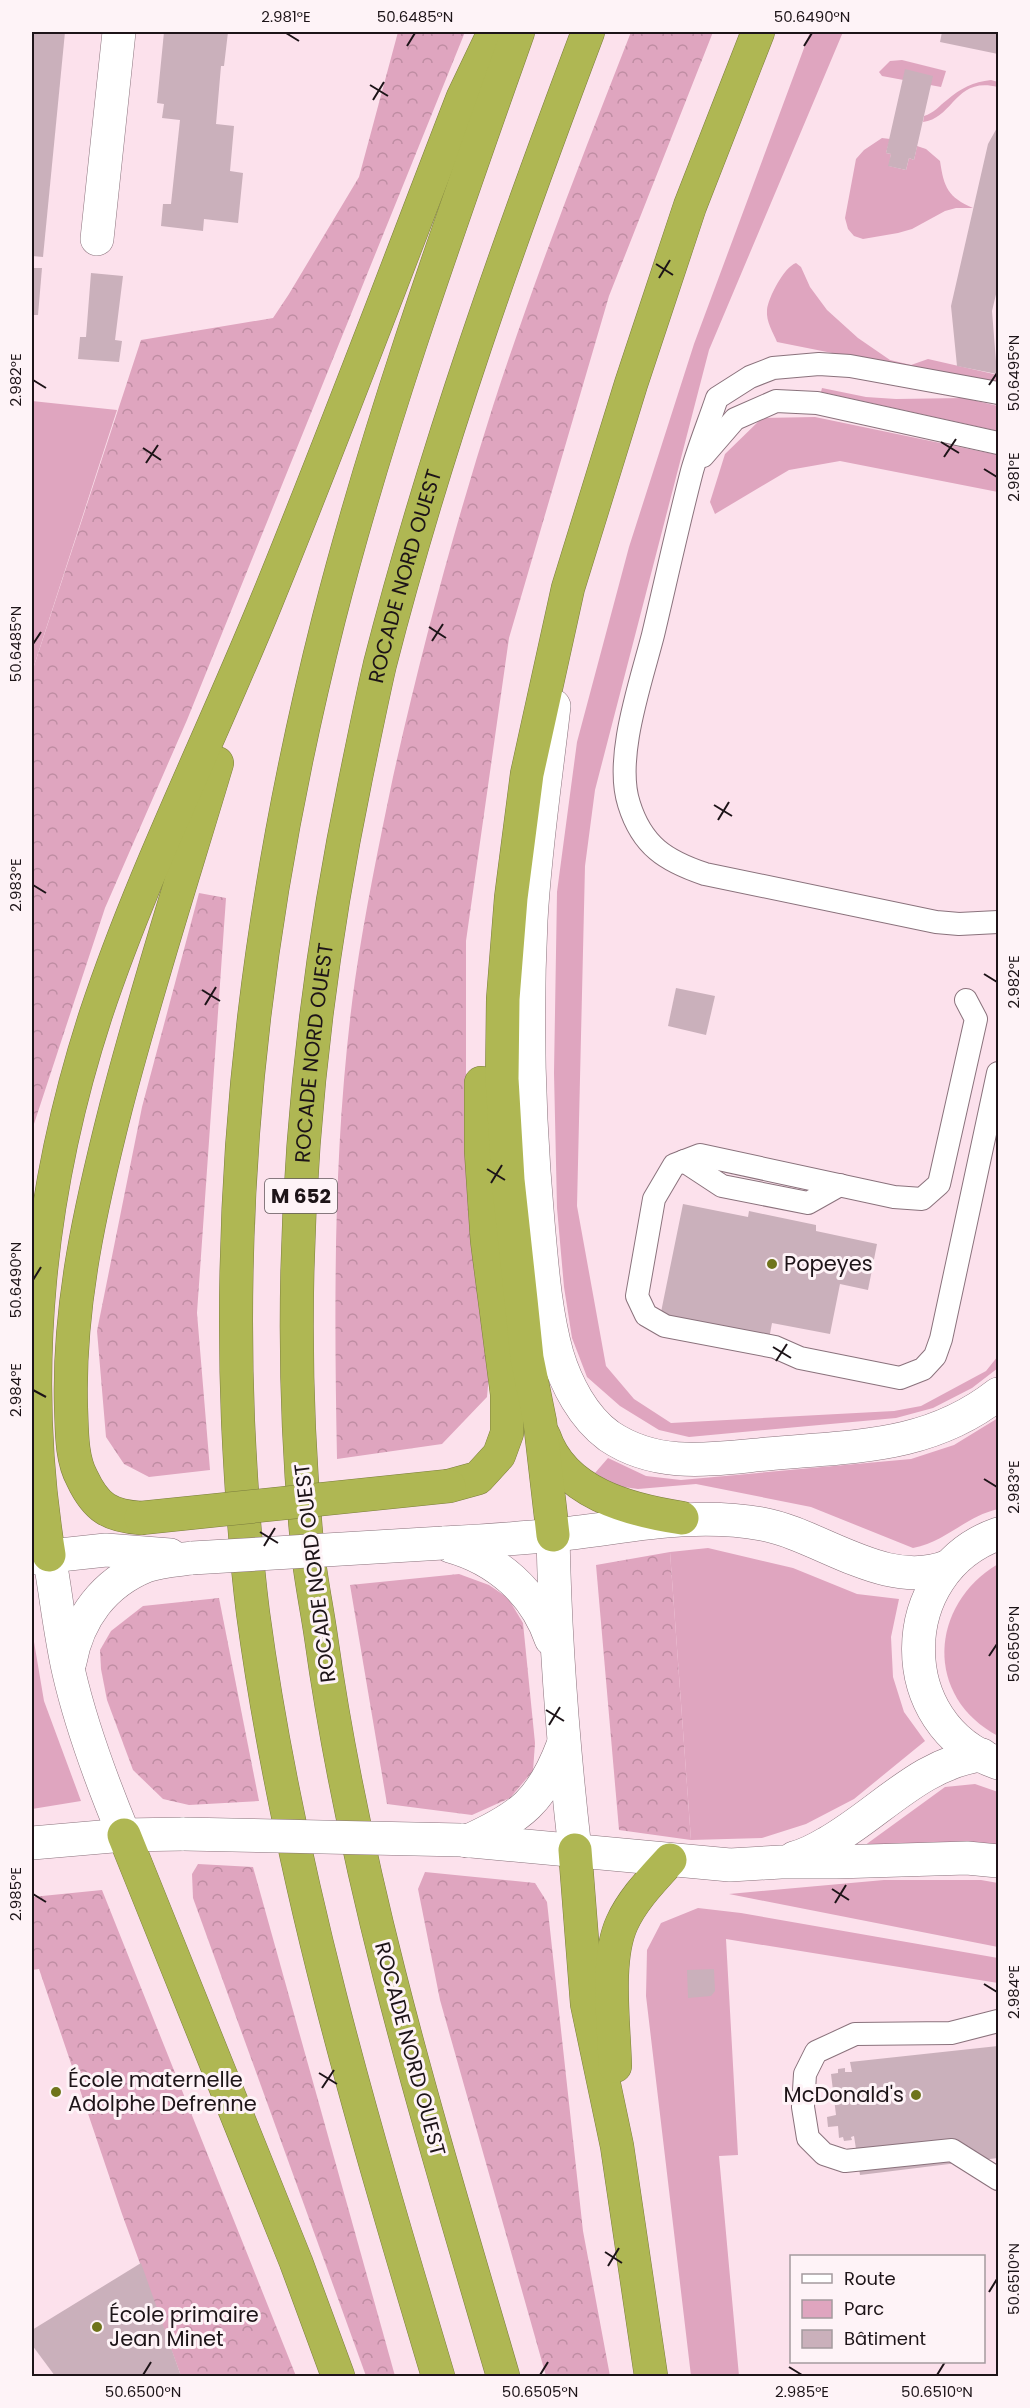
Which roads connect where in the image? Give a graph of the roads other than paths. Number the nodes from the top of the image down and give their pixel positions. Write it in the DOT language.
graph roads {
  1 [pos="120,32"];
  2 [pos="494,32"];
  3 [pos="518,32"];
  4 [pos="590,32"];
  5 [pos="758,32"];
  6 [pos="98,239"];
  7 [pos="999,393"];
  8 [pos="999,443"];
  9 [pos="693,469"];
  10 [pos="568,588"];
  11 [pos="267,601"];
  12 [pos="527,774"];
  13 [pos="996,920"];
  14 [pos="966,1000"];
  15 [pos="999,1073"];
  16 [pos="999,1394"];
  17 [pos="540,1422"];
  18 [pos="681,1518"];
  19 [pos="999,1534"];
  20 [pos="553,1535"];
  21 [pos="443,1543"];
  22 [pos="40,1556"];
  23 [pos="192,1558"];
  24 [pos="949,1566"];
  25 [pos="557,1664"];
  26 [pos="69,1671"];
  27 [pos="563,1745"];
  28 [pos="990,1759"];
  29 [pos="124,1835"];
  30 [pos="464,1840"];
  31 [pos="32,1843"];
  32 [pos="575,1850"];
  33 [pos="670,1860"];
  34 [pos="999,1861"];
  35 [pos="780,1862"];
  36 [pos="999,2021"];
  37 [pos="617,2146"];
  38 [pos="999,2179"];
  39 [pos="338,2376"];
  40 [pos="438,2376"];
  41 [pos="503,2376"];
  42 [pos="651,2376"];
  1 -- 6 [label="street"];
  2 -- 11 [label="highway"];
  3 -- 40 [label="highway, M 652"];
  4 -- 41 [label="highway, ROCADE NORD OUEST / M 652"];
  5 -- 10 [label="highway"];
  7 -- 9 [label="lane"];
  8 -- 9 [label="lane"];
  9 -- 13 [label="lane"];
  10 -- 12 [label="highway"];
  10 -- 16 [label="street"];
  11 -- 12 [label="highway, bridge"];
  11 -- 22 [label="highway"];
  12 -- 17 [label="highway"];
  14 -- 15 [label="lane"];
  17 -- 18 [label="highway"];
  17 -- 20 [label="highway"];
  18 -- 20 [label="street"];
  18 -- 24 [label="street"];
  19 -- 24 [label="street"];
  20 -- 21 [label="street"];
  20 -- 25 [label="street"];
  21 -- 23 [label="street, bridge"];
  21 -- 25 [label="street"];
  22 -- 23 [label="street"];
  22 -- 26 [label="street"];
  23 -- 26 [label="street"];
  24 -- 28 [label="street"];
  25 -- 27 [label="street"];
  26 -- 29 [label="street"];
  27 -- 30 [label="street"];
  27 -- 32 [label="street"];
  28 -- 35 [label="street"];
  29 -- 30 [label="street, bridge"];
  29 -- 31 [label="street"];
  29 -- 39 [label="highway"];
  30 -- 32 [label="street"];
  32 -- 33 [label="street"];
  32 -- 37 [label="highway"];
  33 -- 35 [label="street"];
  33 -- 37 [label="highway"];
  34 -- 35 [label="street"];
  36 -- 38 [label="lane"];
  37 -- 42 [label="highway"];
}
